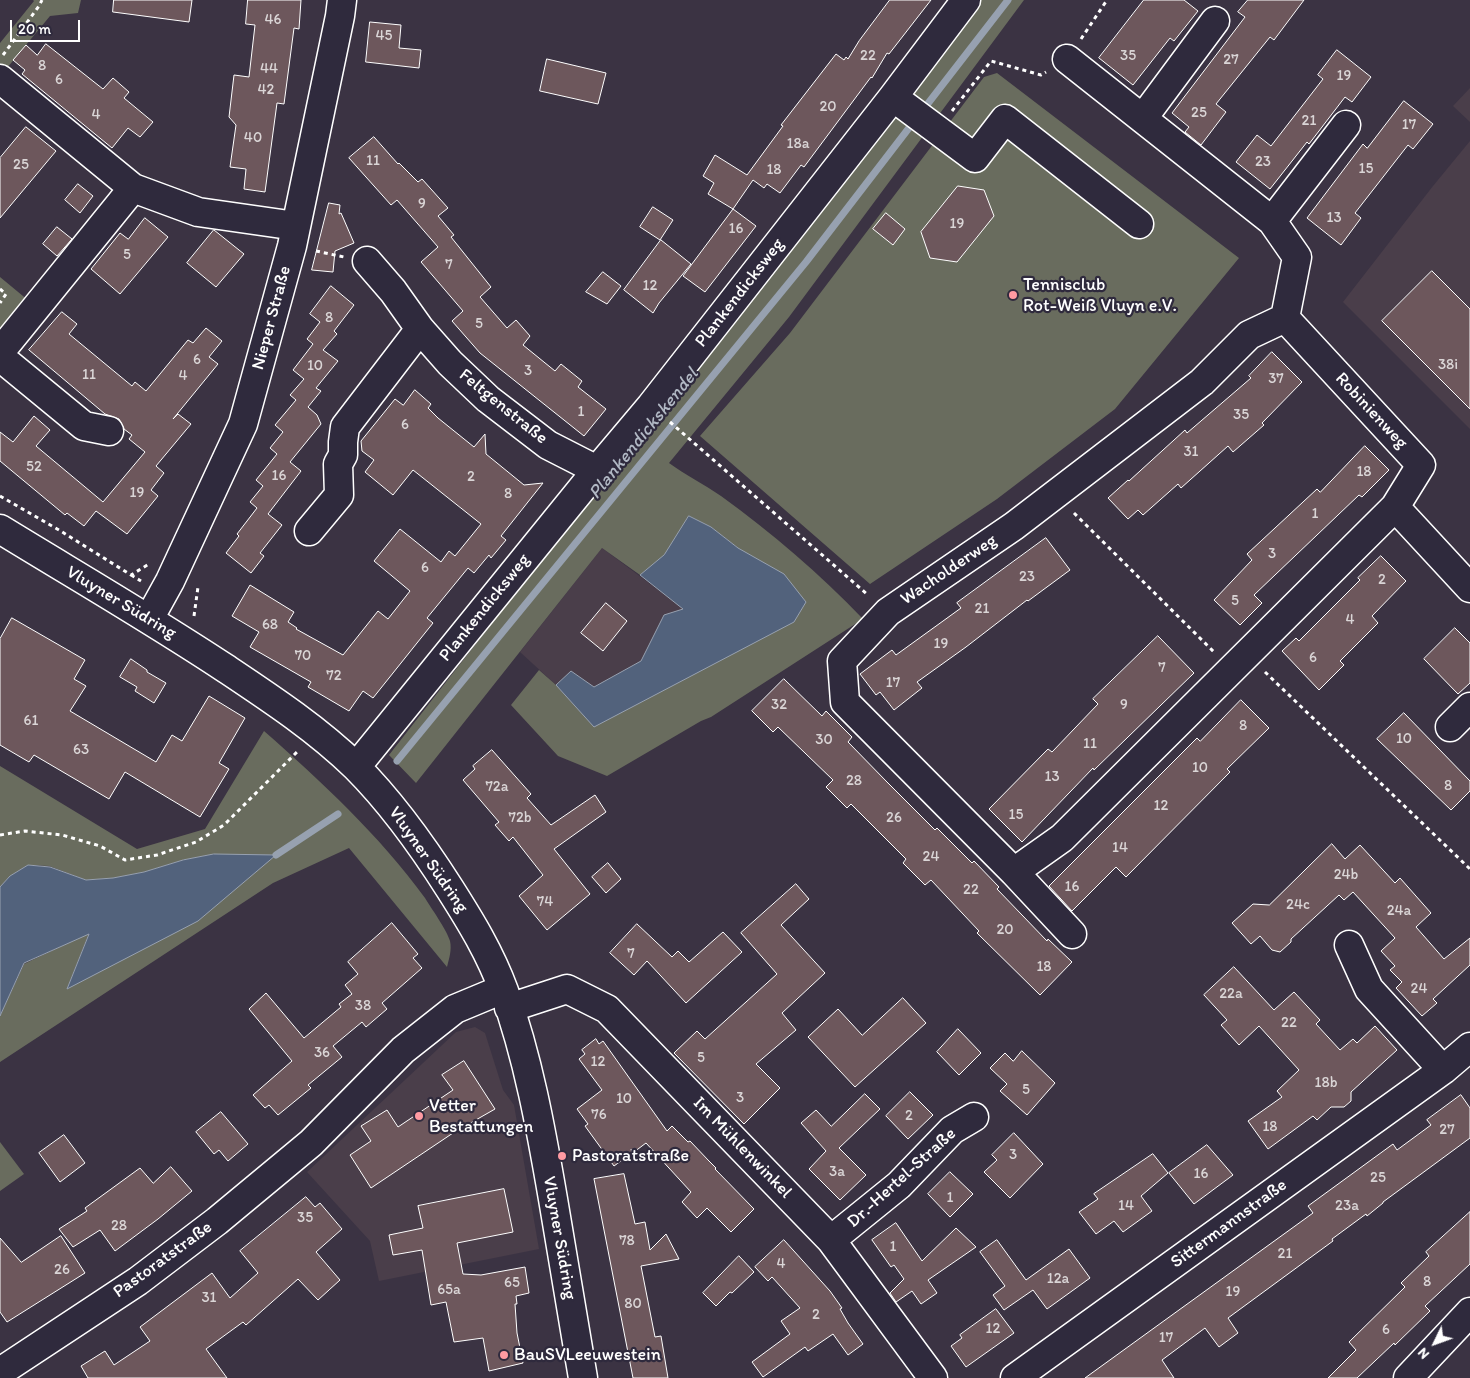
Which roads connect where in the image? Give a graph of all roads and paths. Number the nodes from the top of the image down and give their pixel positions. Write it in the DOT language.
graph roads {
  1 [pos="42,0"];
  2 [pos="342,0"];
  3 [pos="966,0"];
  4 [pos="1107,0"];
  5 [pos="1215,21"];
  6 [pos="1068,59"];
  7 [pos="0,60"];
  8 [pos="0,79"];
  9 [pos="893,96"];
  10 [pos="1142,118"];
  11 [pos="1346,125"];
  12 [pos="938,130"];
  13 [pos="133,188"];
  14 [pos="1272,221"];
  15 [pos="1139,224"];
  16 [pos="294,236"];
  17 [pos="366,261"];
  18 [pos="0,289"];
  19 [pos="0,303"];
  20 [pos="1285,318"];
  21 [pos="420,329"];
  22 [pos="0,352"];
  23 [pos="0,357"];
  24 [pos="651,406"];
  25 [pos="110,431"];
  26 [pos="597,470"];
  27 [pos="1055,494"];
  28 [pos="0,496"];
  29 [pos="1395,507"];
  30 [pos="0,529"];
  31 [pos="309,531"];
  32 [pos="152,562"];
  33 [pos="1470,588"];
  34 [pos="888,612"];
  35 [pos="149,619"];
  36 [pos="1239,662"];
  37 [pos="1470,707"];
  38 [pos="1450,727"];
  39 [pos="306,756"];
  40 [pos="356,767"];
  41 [pos="0,835"];
  42 [pos="1470,869"];
  43 [pos="1014,872"];
  44 [pos="1072,934"];
  45 [pos="1349,946"];
  46 [pos="506,998"];
  47 [pos="1470,1047"];
  48 [pos="1443,1070"];
  49 [pos="974,1117"];
  50 [pos="832,1240"];
  51 [pos="1470,1312"];
  52 [pos="0,1372"];
  53 [pos="583,1378"];
  54 [pos="933,1378"];
  55 [pos="1016,1378"];
  56 [pos="1408,1378"];
  1 -- 7 [label="path"];
  2 -- 16 [label="street, Nieper Straße"];
  3 -- 9 [label="street, Plankendicksweg"];
  4 -- 6 [label="path"];
  5 -- 10 [label="street"];
  6 -- 10 [label="street"];
  6 -- 12 [label="path"];
  8 -- 13 [label="street"];
  9 -- 12 [label="street"];
  9 -- 24 [label="street, Plankendicksweg"];
  10 -- 14 [label="street"];
  11 -- 14 [label="street"];
  12 -- 15 [label="street"];
  13 -- 16 [label="street"];
  13 -- 22 [label="street"];
  14 -- 20 [label="street"];
  16 -- 17 [label="path"];
  16 -- 35 [label="street, Nieper Straße"];
  17 -- 21 [label="street, Feltgenstraße"];
  18 -- 19 [label="path"];
  20 -- 27 [label="street, Wacholderweg"];
  20 -- 29 [label="street, Robinienweg"];
  21 -- 26 [label="street, Feltgenstraße"];
  21 -- 31 [label="street"];
  23 -- 25 [label="street"];
  24 -- 26 [label="street, Plankendicksweg"];
  24 -- 34 [label="path"];
  26 -- 40 [label="street, Plankendicksweg"];
  27 -- 34 [label="street, Wacholderweg"];
  27 -- 36 [label="path"];
  28 -- 32 [label="path"];
  29 -- 33 [label="street"];
  29 -- 36 [label="street"];
  30 -- 35 [label="street, Vluyner Südring"];
  34 -- 43 [label="street, Wacholderweg"];
  35 -- 40 [label="street, Vluyner Südring"];
  36 -- 42 [label="path"];
  36 -- 43 [label="street"];
  37 -- 38 [label="street"];
  39 -- 41 [label="path"];
  40 -- 46 [label="street, Vluyner Südring"];
  43 -- 44 [label="street, Wacholderweg"];
  45 -- 48 [label="street"];
  46 -- 50 [label="street, Im Mühlenwinkel"];
  46 -- 52 [label="street, Pastoratstraße"];
  46 -- 53 [label="street, Vluyner Südring"];
  47 -- 48 [label="street, Sittermannstraße"];
  48 -- 55 [label="street, Sittermannstraße"];
  49 -- 50 [label="street, Dr.-Hertel-Straße"];
  50 -- 54 [label="street, Im Mühlenwinkel"];
  51 -- 56 [label="street"];
}
